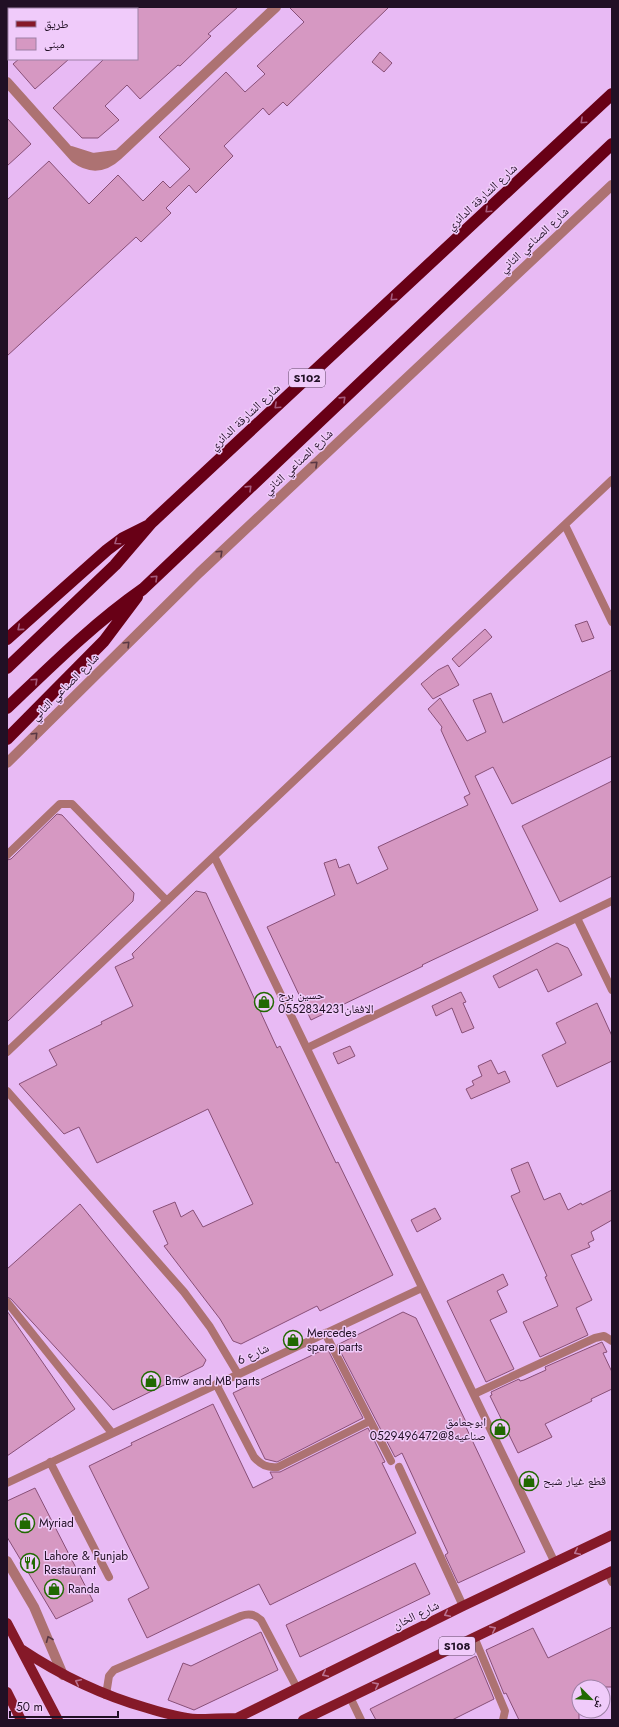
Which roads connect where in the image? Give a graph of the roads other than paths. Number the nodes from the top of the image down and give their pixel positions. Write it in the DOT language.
graph roads {
  1 [pos="276,7"];
  2 [pos="7,82"];
  3 [pos="612,94"];
  4 [pos="612,144"];
  5 [pos="607,151"];
  6 [pos="612,185"];
  7 [pos="612,480"];
  8 [pos="151,523"];
  9 [pos="564,525"];
  10 [pos="143,589"];
  11 [pos="612,622"];
  12 [pos="7,639"];
  13 [pos="7,668"];
  14 [pos="7,708"];
  15 [pos="7,739"];
  16 [pos="7,763"];
  17 [pos="7,856"];
  18 [pos="214,856"];
  19 [pos="167,901"];
  20 [pos="612,901"];
  21 [pos="576,918"];
  22 [pos="612,990"];
  23 [pos="307,1048"];
  24 [pos="7,1052"];
  25 [pos="7,1091"];
  26 [pos="422,1288"];
  27 [pos="7,1302"];
  28 [pos="325,1333"];
  29 [pos="612,1341"];
  30 [pos="238,1374"];
  31 [pos="216,1384"];
  32 [pos="474,1394"];
  33 [pos="370,1421"];
  34 [pos="112,1433"];
  35 [pos="391,1461"];
  36 [pos="50,1462"];
  37 [pos="399,1467"];
  38 [pos="7,1483"];
  39 [pos="612,1535"];
  40 [pos="7,1561"];
  41 [pos="555,1562"];
  42 [pos="610,1575"];
  43 [pos="109,1577"];
  44 [pos="463,1606"];
  45 [pos="7,1623"];
  46 [pos="474,1637"];
  47 [pos="20,1649"];
  48 [pos="63,1675"];
  49 [pos="297,1688"];
  50 [pos="7,1692"];
  51 [pos="106,1695"];
  52 [pos="350,1697"];
  53 [pos="235,1719"];
  54 [pos="21,1720"];
  55 [pos="58,1720"];
  56 [pos="303,1720"];
  57 [pos="361,1720"];
  58 [pos="503,1720"];
  1 -- 2 [label="street"];
  3 -- 8 [label="highway, شارع الشارقة الدائري / S102, one-way"];
  4 -- 5 [label="highway"];
  10 -- 5 [label="highway, one-way"];
  16 -- 6 [label="street, شارع الصناعي الثاني, one-way"];
  7 -- 9 [label="lane"];
  8 -- 12 [label="highway, one-way"];
  8 -- 13 [label="highway, شارع الشارقة الدائري / S102"];
  9 -- 11 [label="lane"];
  9 -- 18 [label="lane"];
  14 -- 10 [label="highway, one-way"];
  10 -- 15 [label="highway"];
  17 -- 19 [label="lane"];
  18 -- 19 [label="lane"];
  18 -- 23 [label="lane"];
  19 -- 24 [label="lane"];
  20 -- 21 [label="lane"];
  21 -- 22 [label="lane"];
  21 -- 23 [label="lane"];
  23 -- 26 [label="lane"];
  25 -- 30 [label="lane"];
  26 -- 28 [label="lane, شارع 6"];
  26 -- 32 [label="lane"];
  27 -- 34 [label="lane"];
  28 -- 30 [label="lane, شارع 6"];
  28 -- 33 [label="lane"];
  29 -- 32 [label="lane"];
  30 -- 31 [label="lane, شارع 6"];
  31 -- 33 [label="lane"];
  31 -- 34 [label="lane, شارع 6"];
  32 -- 41 [label="lane"];
  33 -- 35 [label="lane"];
  34 -- 36 [label="lane, شارع 6"];
  36 -- 38 [label="lane, شارع 6"];
  36 -- 43 [label="lane"];
  37 -- 44 [label="lane"];
  39 -- 41 [label="main road, شارع الخان / S108, one-way"];
  48 -- 40 [label="street, one-way"];
  41 -- 44 [label="main road, شارع الخان / S108"];
  46 -- 42 [label="main road, S108, one-way"];
  44 -- 49 [label="main road, شارع الخان / S108, one-way"];
  45 -- 47 [label="main road"];
  52 -- 46 [label="main road, S108, one-way"];
  46 -- 58 [label="lane"];
  47 -- 48 [label="main road"];
  47 -- 55 [label="main road"];
  51 -- 48 [label="main road, one-way"];
  49 -- 51 [label="lane"];
  49 -- 53 [label="main road, شارع الخان / S108"];
  50 -- 54 [label="main road"];
  51 -- 53 [label="main road"];
  52 -- 56 [label="main road, S108"];
  52 -- 57 [label="lane"];
}
